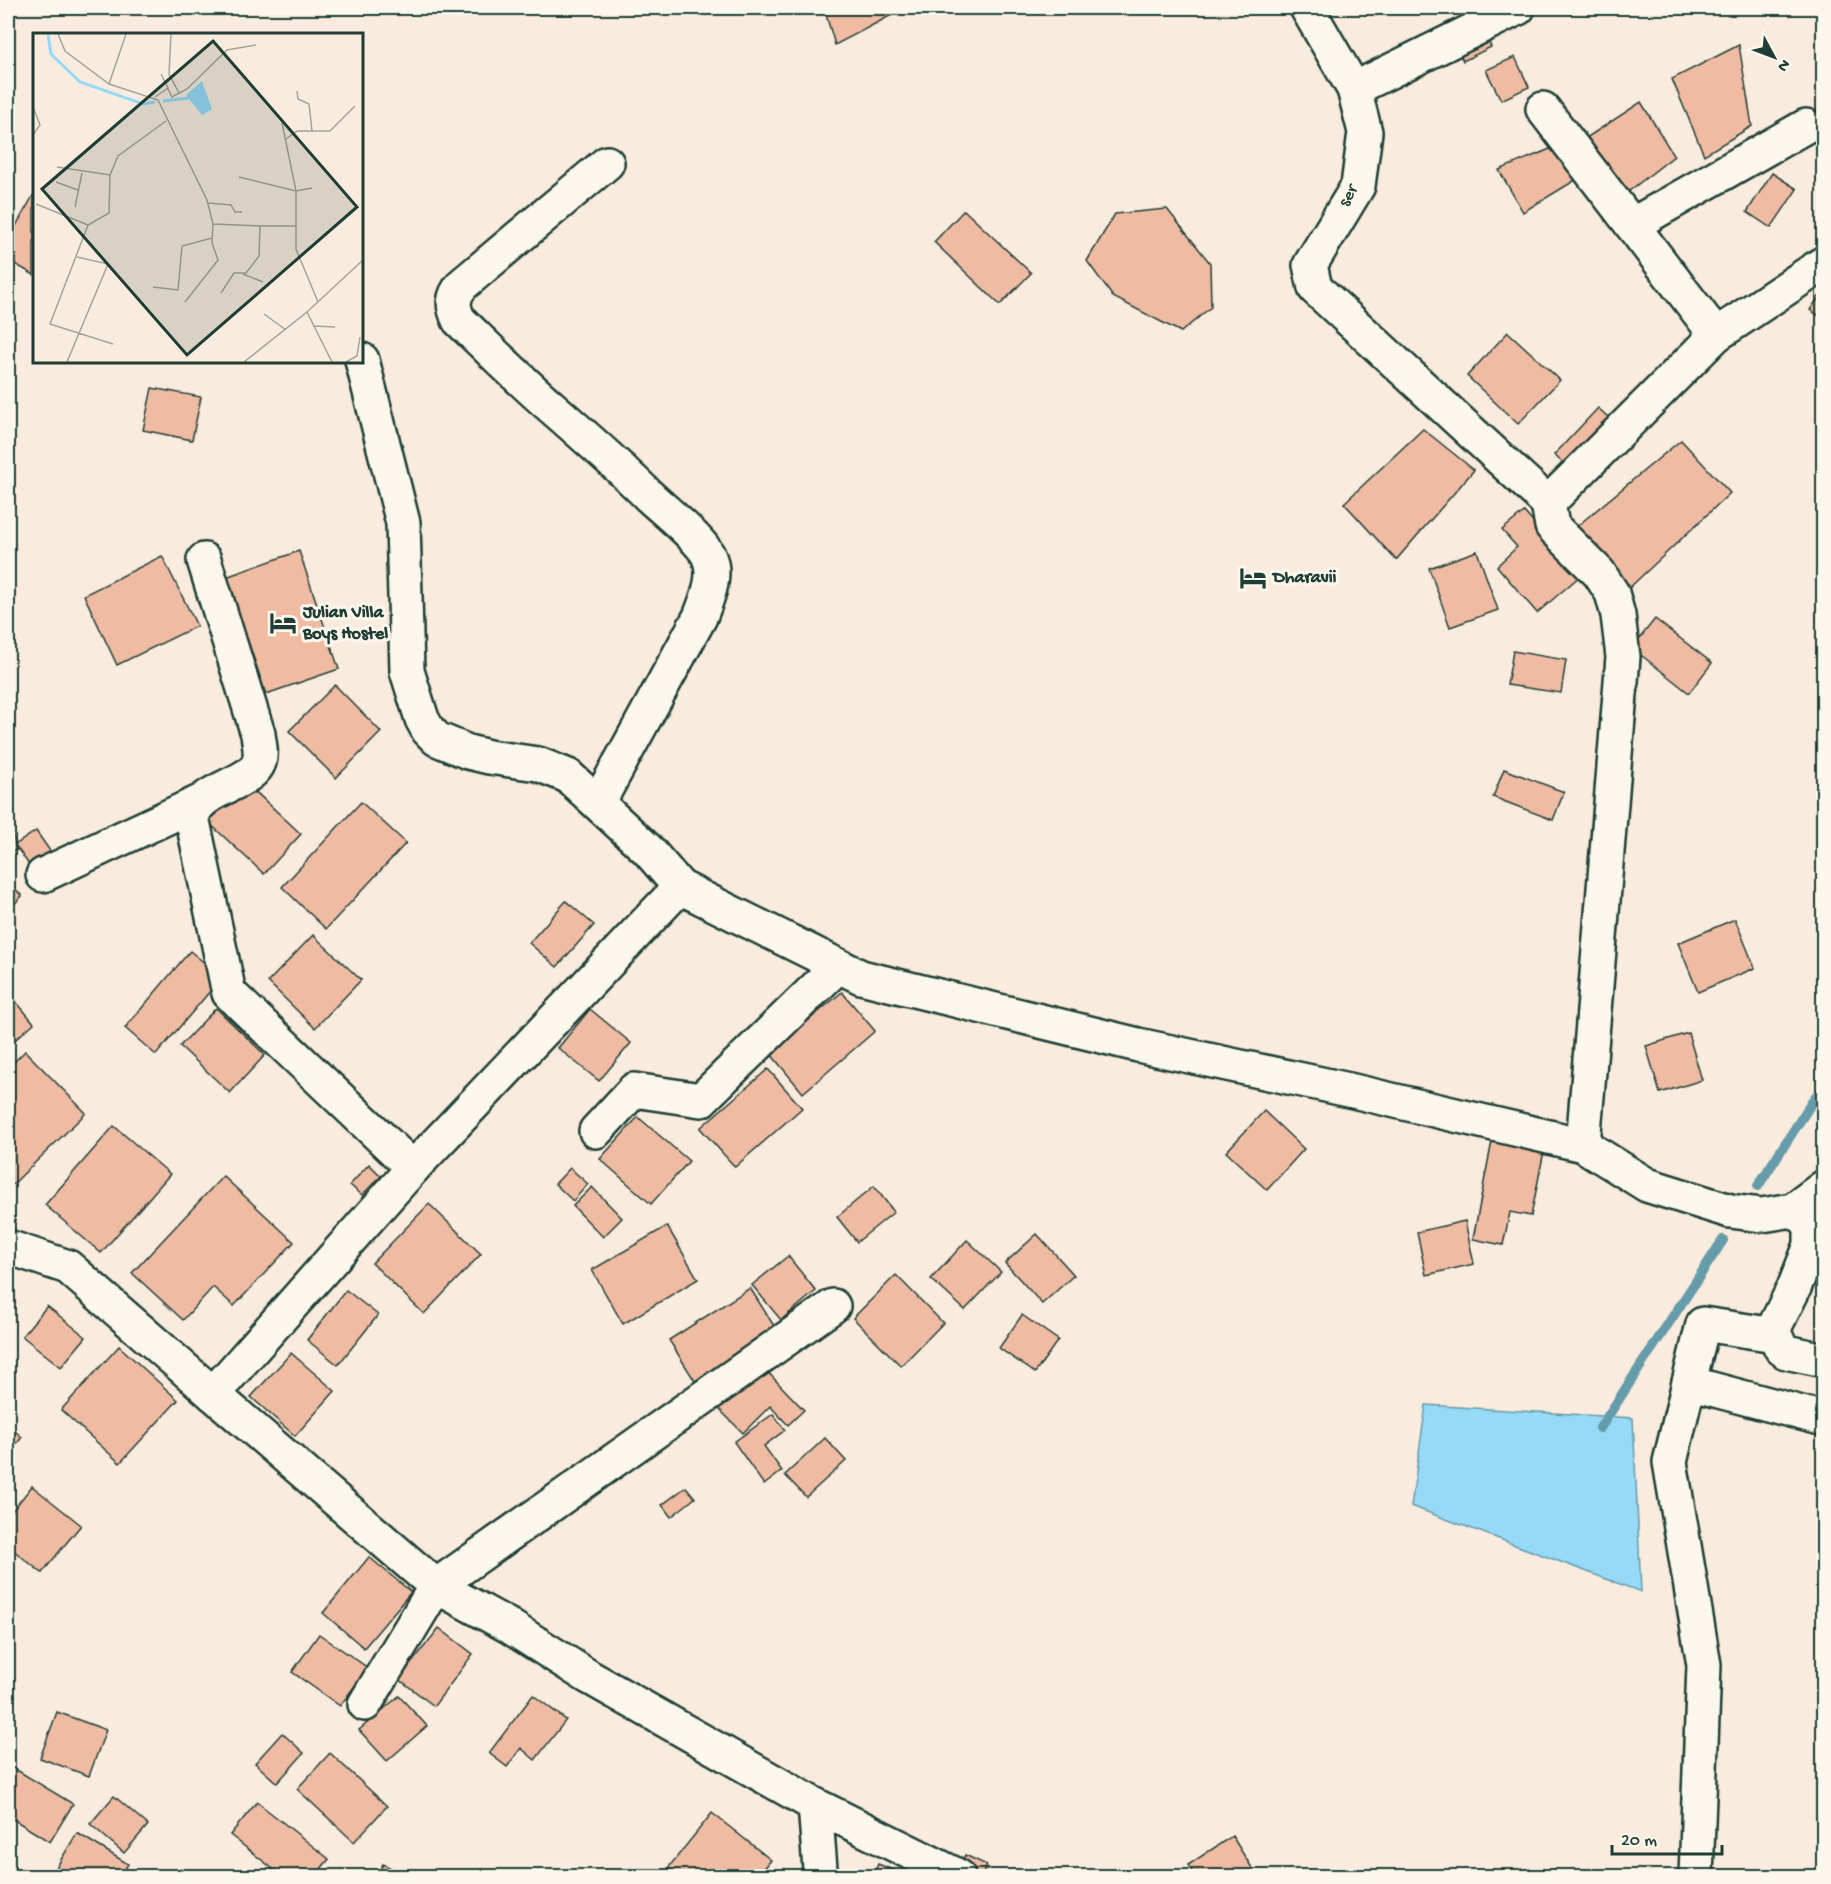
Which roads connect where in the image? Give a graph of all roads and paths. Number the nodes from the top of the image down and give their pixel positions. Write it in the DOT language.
graph roads {
  1 [pos="1306,8"];
  2 [pos="1518,8"];
  3 [pos="1354,90"];
  4 [pos="1543,109"];
  5 [pos="1806,126"];
  6 [pos="607,163"];
  7 [pos="1632,225"];
  8 [pos="1824,263"];
  9 [pos="1716,335"];
  10 [pos="363,363"];
  11 [pos="1548,503"];
  12 [pos="204,560"];
  13 [pos="202,801"];
  14 [pos="598,803"];
  15 [pos="43,875"];
  16 [pos="680,887"];
  17 [pos="838,966"];
  18 [pos="596,1131"];
  19 [pos="1583,1145"];
  20 [pos="413,1168"];
  21 [pos="1824,1187"];
  22 [pos="1794,1210"];
  23 [pos="8,1247"];
  24 [pos="833,1306"];
  25 [pos="1774,1335"];
  26 [pos="1824,1360"];
  27 [pos="1689,1383"];
  28 [pos="213,1394"];
  29 [pos="1824,1419"];
  30 [pos="436,1586"];
  31 [pos="365,1704"];
  32 [pos="814,1805"];
  33 [pos="818,1876"];
  34 [pos="958,1876"];
  35 [pos="1696,1876"];
  1 -- 3 [label="street, ser"];
  2 -- 3 [label="street"];
  3 -- 11 [label="street, ser"];
  4 -- 7 [label="street"];
  5 -- 7 [label="street"];
  6 -- 14 [label="street"];
  7 -- 9 [label="street"];
  8 -- 9 [label="street"];
  9 -- 11 [label="street"];
  10 -- 14 [label="street"];
  11 -- 19 [label="street"];
  12 -- 13 [label="street"];
  13 -- 15 [label="street"];
  13 -- 20 [label="street"];
  14 -- 16 [label="street"];
  16 -- 17 [label="street"];
  16 -- 20 [label="street"];
  17 -- 18 [label="street"];
  17 -- 19 [label="street"];
  19 -- 22 [label="street"];
  20 -- 28 [label="street"];
  21 -- 22 [label="street"];
  22 -- 25 [label="street"];
  23 -- 28 [label="street"];
  24 -- 30 [label="street"];
  25 -- 26 [label="street"];
  25 -- 27 [label="street"];
  27 -- 29 [label="street"];
  27 -- 35 [label="street"];
  28 -- 30 [label="street"];
  30 -- 31 [label="street"];
  30 -- 32 [label="street"];
  32 -- 33 [label="street"];
  32 -- 34 [label="street"];
}
